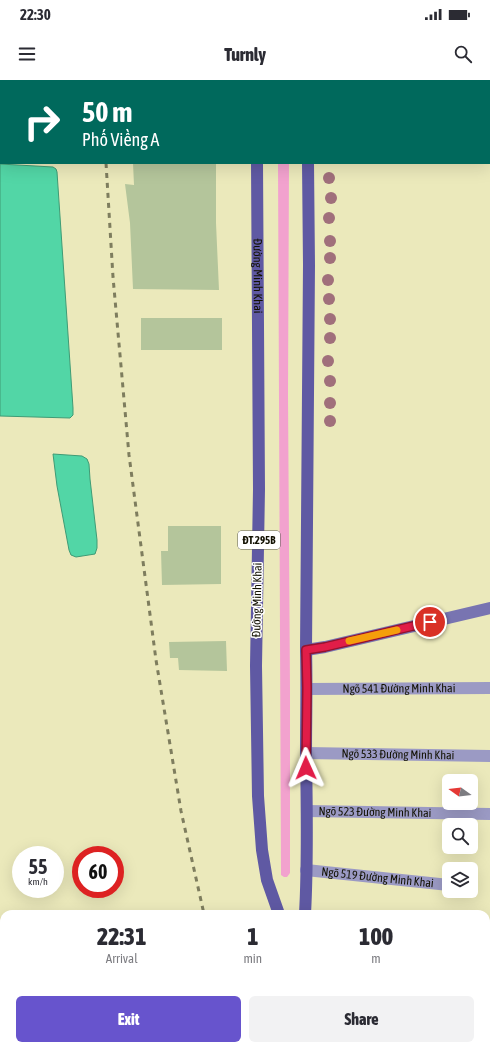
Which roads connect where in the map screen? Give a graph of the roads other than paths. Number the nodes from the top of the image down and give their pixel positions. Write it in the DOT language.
graph roads {
  1 [pos="257,164"];
  2 [pos="308,164"];
  3 [pos="490,608"];
  4 [pos="306,650"];
  5 [pos="307,688"];
  6 [pos="490,688"];
  7 [pos="306,753"];
  8 [pos="490,756"];
  9 [pos="307,811"];
  10 [pos="490,814"];
  11 [pos="306,870"];
  12 [pos="442,884"];
  13 [pos="278,910"];
  14 [pos="306,910"];
  1 -- 13 [label="main road, Đường Minh Khai / ĐT.295B"];
  2 -- 4 [label="main road"];
  3 -- 4 [label="street"];
  4 -- 5 [label="main road"];
  5 -- 6 [label="street, Ngõ 541 Đường Minh Khai"];
  5 -- 7 [label="main road"];
  7 -- 8 [label="street, Ngõ 533 Đường Minh Khai"];
  7 -- 9 [label="main road"];
  9 -- 10 [label="street, Ngõ 523 Đường Minh Khai"];
  9 -- 11 [label="main road"];
  11 -- 12 [label="street, Ngõ 519 Đường Minh Khai"];
  11 -- 14 [label="main road"];
}
